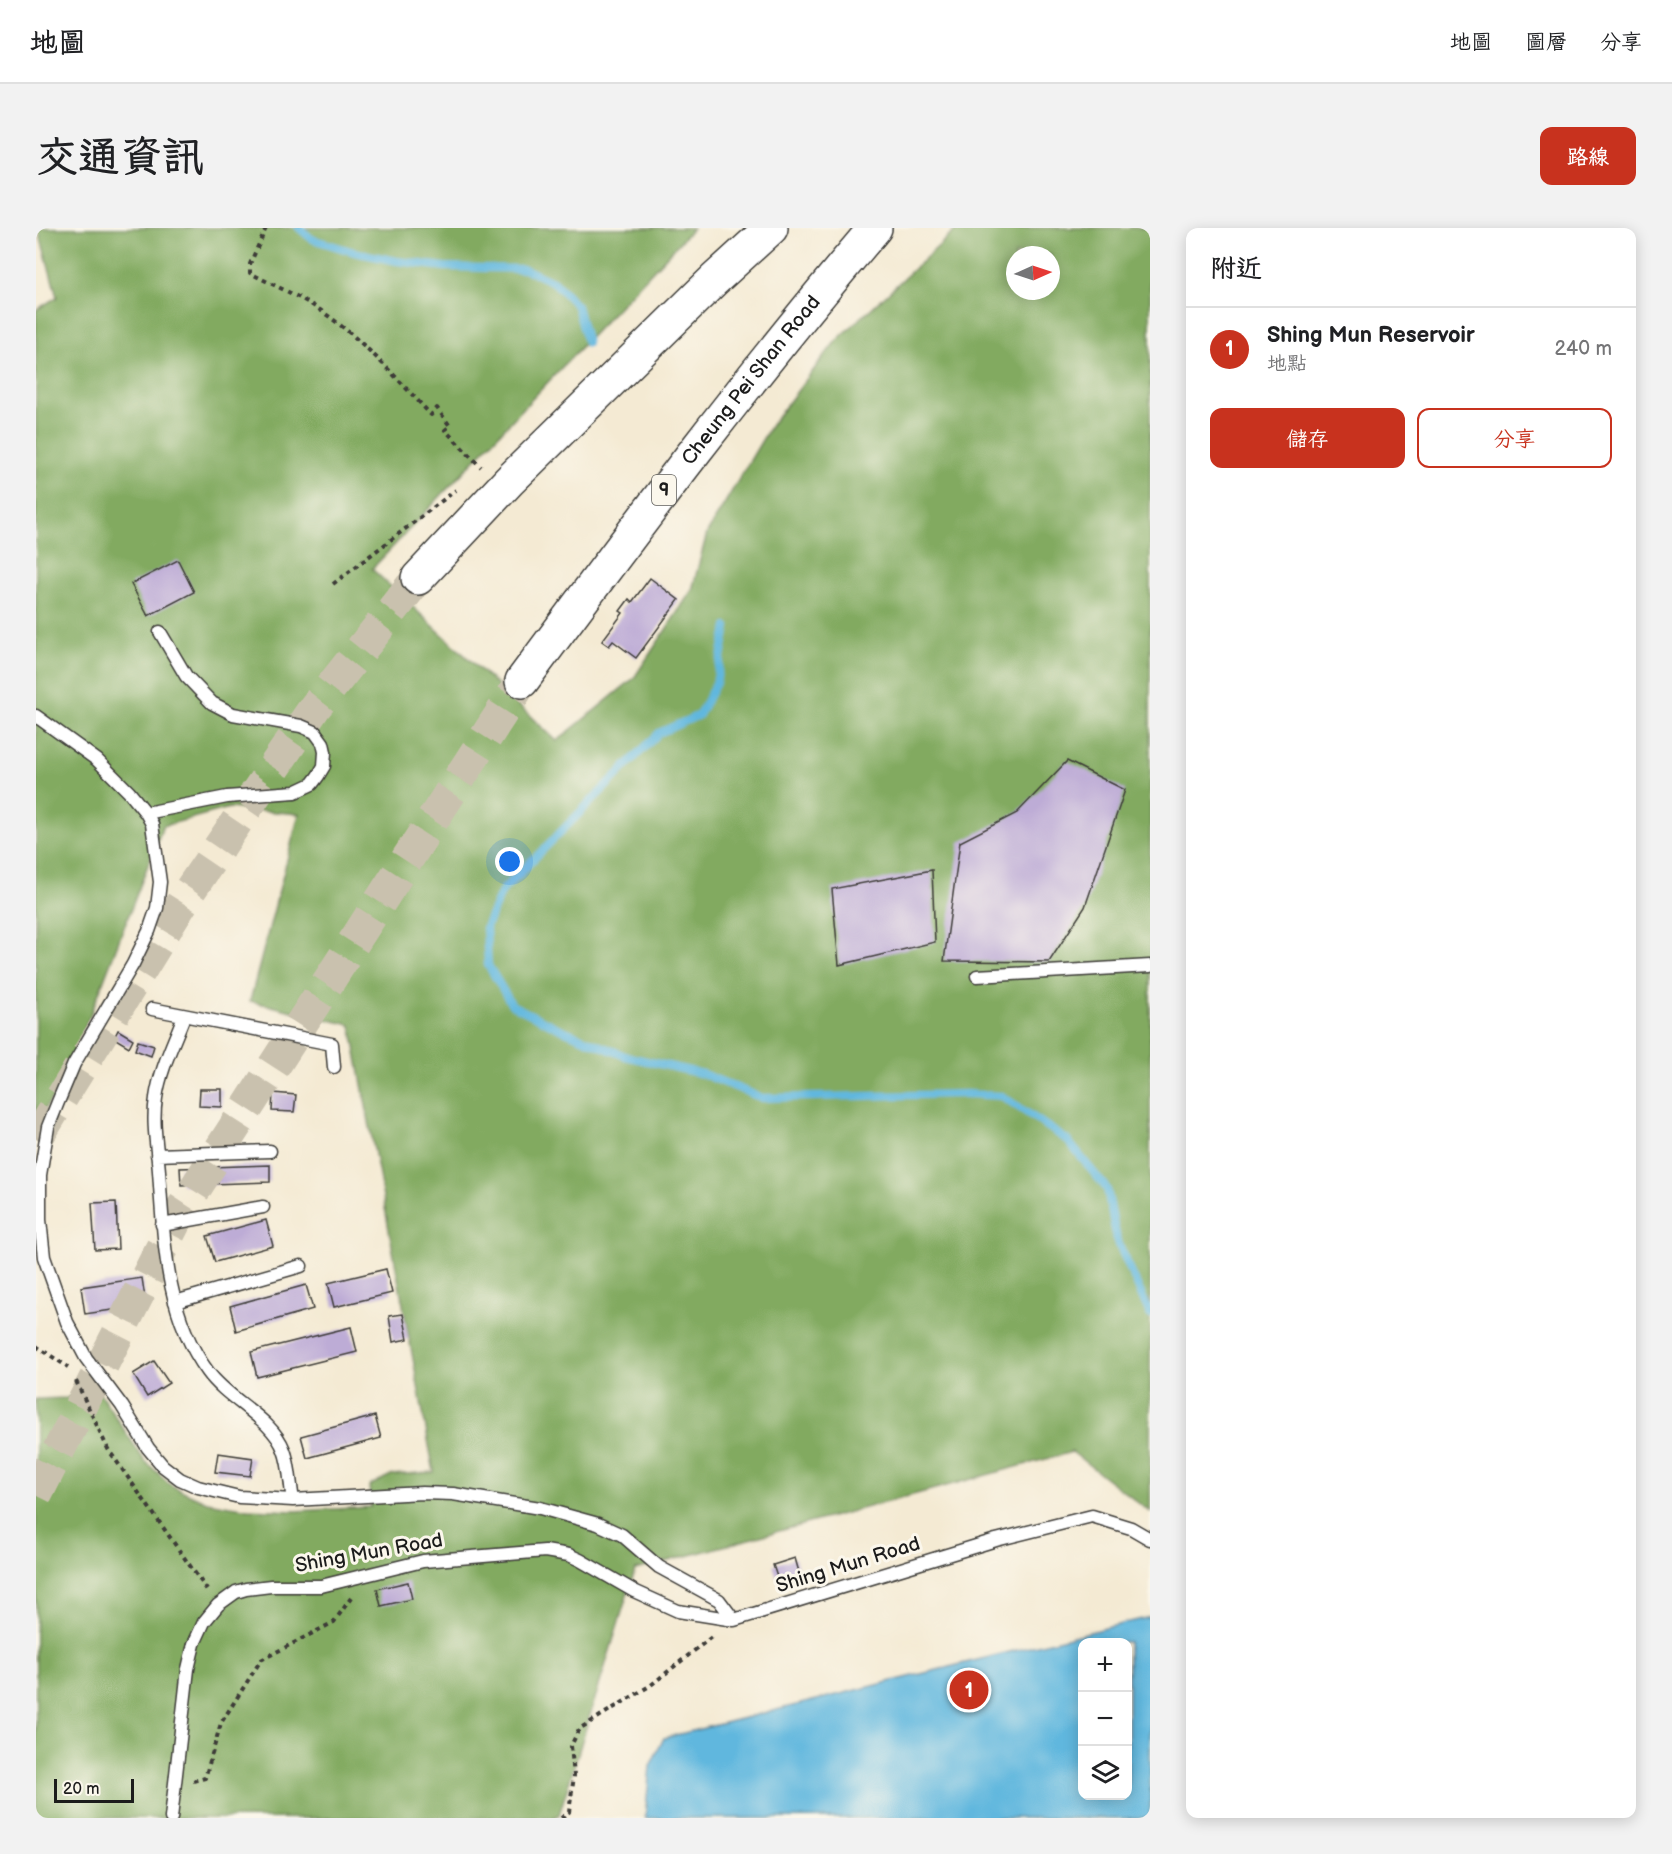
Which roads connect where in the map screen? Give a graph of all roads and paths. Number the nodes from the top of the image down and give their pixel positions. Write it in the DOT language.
graph roads {
  1 [pos="266,228"];
  2 [pos="771,228"];
  3 [pos="875,228"];
  4 [pos="484,470"];
  5 [pos="465,484"];
  6 [pos="418,578"];
  7 [pos="333,584"];
  8 [pos="160,632"];
  9 [pos="522,681"];
  10 [pos="36,716"];
  11 [pos="146,813"];
  12 [pos="1150,966"];
  13 [pos="977,976"];
  14 [pos="152,1009"];
  15 [pos="184,1016"];
  16 [pos="334,1067"];
  17 [pos="270,1151"];
  18 [pos="157,1155"];
  19 [pos="263,1207"];
  20 [pos="162,1225"];
  21 [pos="301,1266"];
  22 [pos="175,1302"];
  23 [pos="36,1346"];
  24 [pos="71,1370"];
  25 [pos="76,1380"];
  26 [pos="293,1500"];
  27 [pos="1150,1539"];
  28 [pos="218,1605"];
  29 [pos="734,1620"];
  30 [pos="334,1622"];
  31 [pos="205,1778"];
  32 [pos="171,1818"];
  33 [pos="561,1818"];
  1 -- 4 [label="path"];
  2 -- 6 [label="highway"];
  3 -- 9 [label="highway, Cheung Pei Shan Road / 9"];
  5 -- 7 [label="path"];
  8 -- 11 [label="lane"];
  10 -- 11 [label="lane"];
  11 -- 26 [label="lane"];
  12 -- 13 [label="lane"];
  14 -- 15 [label="lane"];
  15 -- 16 [label="lane"];
  15 -- 18 [label="lane"];
  17 -- 18 [label="lane"];
  18 -- 20 [label="lane"];
  19 -- 20 [label="lane"];
  20 -- 22 [label="lane"];
  21 -- 22 [label="lane"];
  22 -- 26 [label="lane"];
  23 -- 24 [label="path"];
  25 -- 28 [label="path"];
  26 -- 29 [label="lane"];
  27 -- 29 [label="lane, Shing Mun Road"];
  28 -- 29 [label="lane, Shing Mun Road"];
  28 -- 32 [label="lane, Shing Mun Road"];
  29 -- 33 [label="path"];
  30 -- 31 [label="path"];
}
